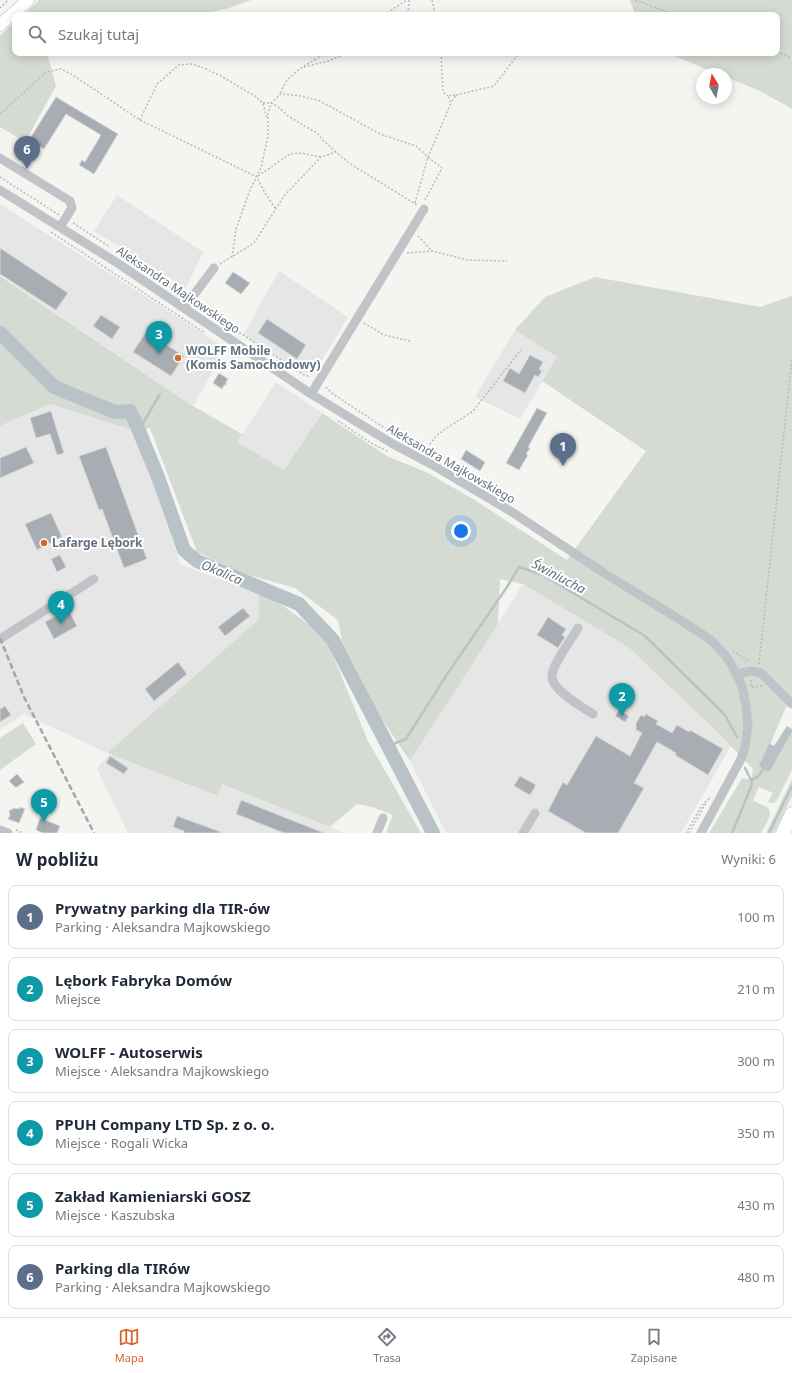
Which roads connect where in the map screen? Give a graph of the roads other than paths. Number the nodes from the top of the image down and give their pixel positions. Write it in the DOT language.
graph roads {
  1 [pos="28,0"];
  2 [pos="15,12"];
  3 [pos="12,14"];
  4 [pos="0,25"];
  5 [pos="0,158"];
  6 [pos="0,190"];
  7 [pos="423,208"];
  8 [pos="63,223"];
  9 [pos="214,268"];
  10 [pos="184,308"];
  11 [pos="311,394"];
  12 [pos="94,579"];
  13 [pos="578,628"];
  14 [pos="0,639"];
  15 [pos="737,674"];
  16 [pos="792,704"];
  17 [pos="593,714"];
  18 [pos="535,813"];
  19 [pos="792,814"];
  20 [pos="383,818"];
  21 [pos="0,830"];
  22 [pos="8,833"];
  23 [pos="377,833"];
  24 [pos="523,833"];
  25 [pos="701,833"];
  26 [pos="783,833"];
  1 -- 2 [label="main road"];
  3 -- 4 [label="main road"];
  5 -- 8 [label="street"];
  6 -- 8 [label="street, Aleksandra Majkowskiego"];
  7 -- 11 [label="street"];
  8 -- 10 [label="street, Aleksandra Majkowskiego"];
  9 -- 10 [label="street"];
  10 -- 11 [label="street, Aleksandra Majkowskiego"];
  11 -- 15 [label="street, Aleksandra Majkowskiego"];
  12 -- 14 [label="street"];
  13 -- 17 [label="street"];
  15 -- 16 [label="street"];
  15 -- 25 [label="street, Aleksandra Majkowskiego"];
  18 -- 24 [label="street"];
  19 -- 26 [label="highway"];
  20 -- 23 [label="street"];
  21 -- 22 [label="street"];
}
